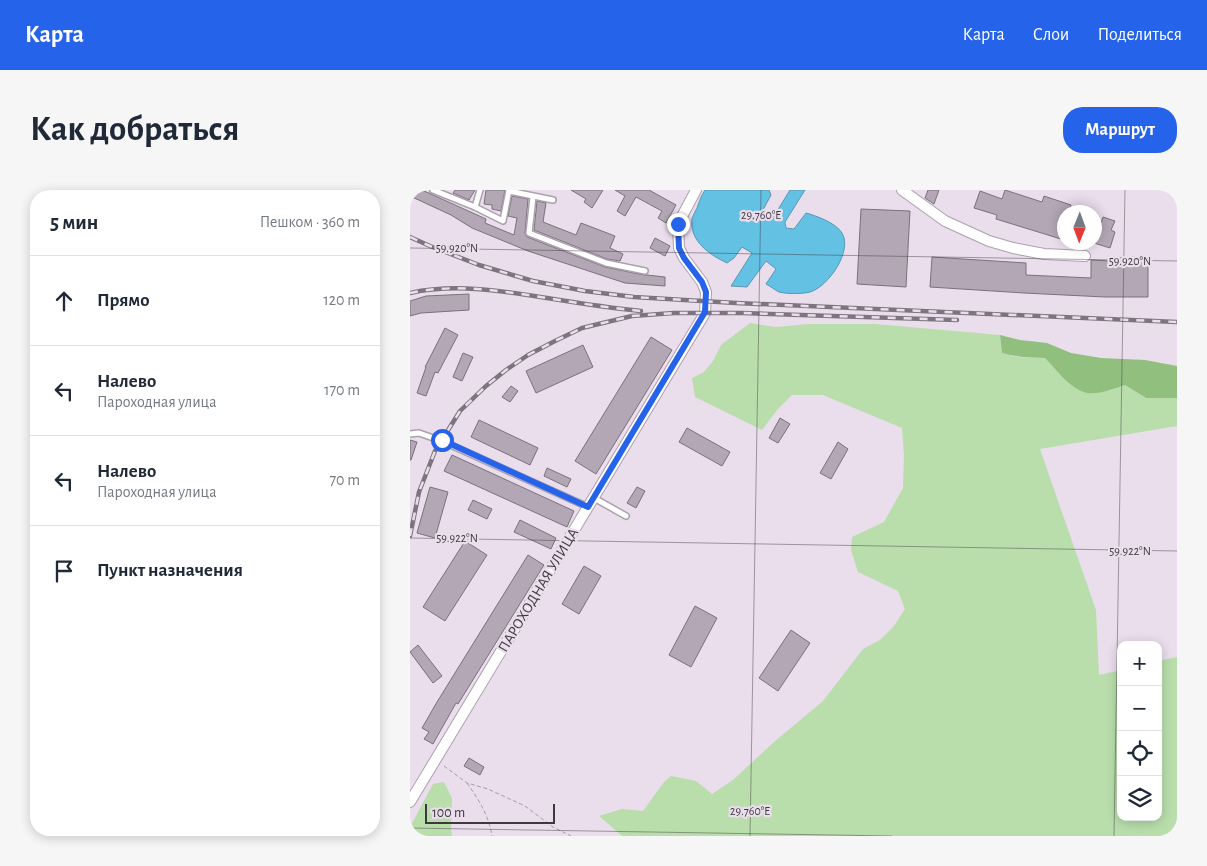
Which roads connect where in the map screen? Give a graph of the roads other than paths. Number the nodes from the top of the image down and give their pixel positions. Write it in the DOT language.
graph roads {
  1 [pos="433,190"];
  2 [pos="450,190"];
  3 [pos="480,190"];
  4 [pos="696,190"];
  5 [pos="902,190"];
  6 [pos="509,191"];
  7 [pos="447,196"];
  8 [pos="533,197"];
  9 [pos="553,200"];
  10 [pos="475,207"];
  11 [pos="1085,256"];
  12 [pos="645,271"];
  13 [pos="410,434"];
  14 [pos="591,502"];
  15 [pos="626,516"];
  16 [pos="410,802"];
  1 -- 7 [label="lane"];
  2 -- 7 [label="lane"];
  3 -- 10 [label="lane"];
  4 -- 14 [label="street, ПАРОХОДНАЯ УЛИЦА"];
  5 -- 11 [label="street"];
  6 -- 8 [label="lane"];
  6 -- 10 [label="lane"];
  7 -- 10 [label="lane"];
  8 -- 9 [label="lane"];
  8 -- 12 [label="lane"];
  13 -- 14 [label="lane"];
  14 -- 15 [label="lane"];
  14 -- 16 [label="street, ПАРОХОДНАЯ УЛИЦА"];
}
